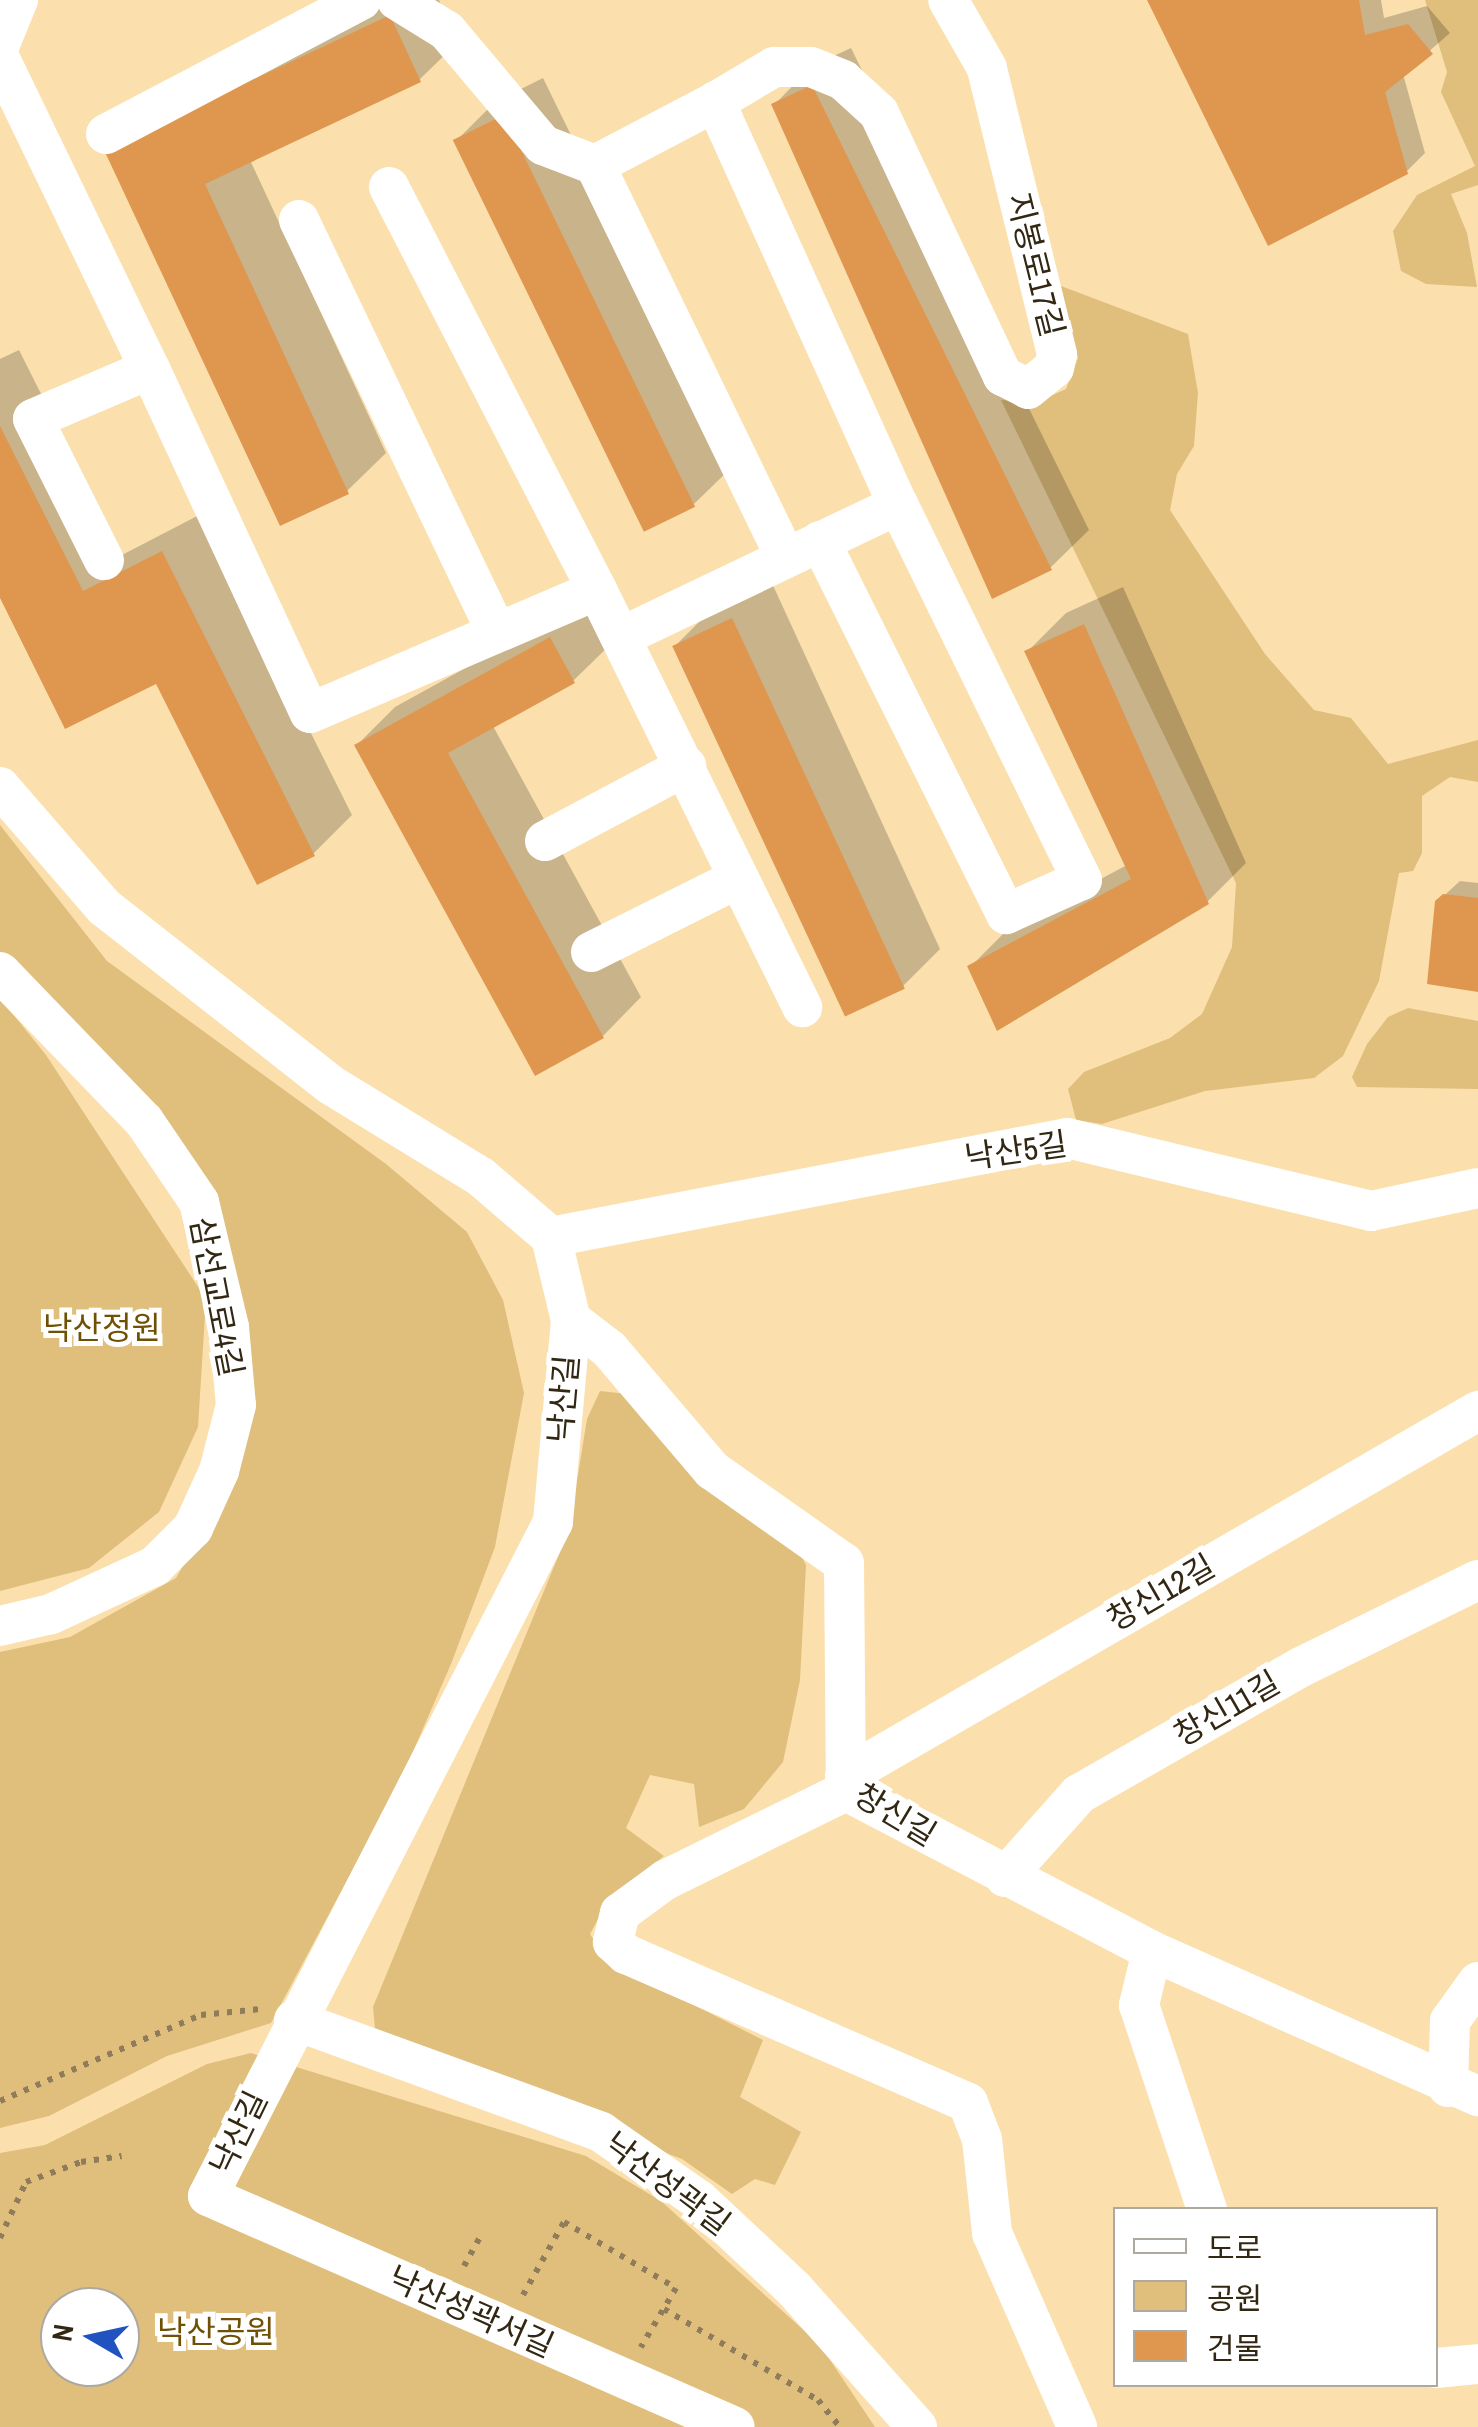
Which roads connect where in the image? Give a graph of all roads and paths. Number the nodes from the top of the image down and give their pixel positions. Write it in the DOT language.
graph roads {
  1 [pos="18,0"];
  2 [pos="361,0"];
  3 [pos="396,0"];
  4 [pos="948,0"];
  5 [pos="0,44"];
  6 [pos="0,59"];
  7 [pos="715,102"];
  8 [pos="106,134"];
  9 [pos="595,165"];
  10 [pos="389,187"];
  11 [pos="300,220"];
  12 [pos="150,369"];
  13 [pos="898,504"];
  14 [pos="802,549"];
  15 [pos="104,560"];
  16 [pos="597,590"];
  17 [pos="496,632"];
  18 [pos="623,636"];
  19 [pos="686,766"];
  20 [pos="0,787"];
  21 [pos="545,841"];
  22 [pos="740,878"];
  23 [pos="591,952"];
  24 [pos="0,972"];
  25 [pos="802,1007"];
  26 [pos="1478,1188"];
  27 [pos="551,1237"];
  28 [pos="571,1320"];
  29 [pos="1478,1411"];
  30 [pos="1478,1580"];
  31 [pos="0,1626"];
  32 [pos="845,1783"];
  33 [pos="1005,1877"];
  34 [pos="1152,1951"];
  35 [pos="1478,1982"];
  36 [pos="294,2020"];
  37 [pos="1463,2092"];
  38 [pos="0,2101"];
  39 [pos="122,2156"];
  40 [pos="208,2196"];
  41 [pos="1205,2207"];
  42 [pos="480,2236"];
  43 [pos="0,2238"];
  44 [pos="462,2270"];
  45 [pos="518,2305"];
  46 [pos="664,2309"];
  47 [pos="638,2353"];
  48 [pos="1478,2364"];
  49 [pos="1438,2368"];
  50 [pos="736,2427"];
  51 [pos="840,2427"];
  52 [pos="917,2427"];
  53 [pos="1078,2427"];
  1 -- 5 [label="street"];
  2 -- 8 [label="street"];
  3 -- 9 [label="street"];
  4 -- 7 [label="street, 지봉로17길"];
  6 -- 12 [label="street"];
  7 -- 9 [label="street"];
  7 -- 13 [label="street"];
  9 -- 14 [label="street"];
  10 -- 16 [label="street"];
  11 -- 17 [label="street"];
  12 -- 15 [label="street"];
  12 -- 17 [label="street"];
  13 -- 14 [label="street"];
  13 -- 14 [label="street"];
  14 -- 18 [label="street"];
  16 -- 17 [label="street"];
  16 -- 18 [label="street"];
  18 -- 19 [label="street"];
  19 -- 21 [label="street"];
  19 -- 22 [label="street"];
  20 -- 27 [label="street"];
  22 -- 23 [label="street"];
  22 -- 25 [label="street"];
  24 -- 31 [label="street, 삼선교로4길"];
  26 -- 27 [label="street, 낙산5길"];
  27 -- 28 [label="street, 낙산길"];
  28 -- 32 [label="street, 창신길"];
  28 -- 36 [label="street, 낙산길"];
  29 -- 32 [label="street, 창신12길"];
  30 -- 33 [label="street, 창신11길"];
  32 -- 33 [label="street, 창신길"];
  32 -- 53 [label="street, 창신12길"];
  33 -- 34 [label="street, 창신길"];
  34 -- 37 [label="street, 창신길"];
  34 -- 41 [label="street"];
  35 -- 37 [label="street"];
  36 -- 38 [label="path"];
  36 -- 40 [label="street, 낙산길"];
  36 -- 52 [label="street, 낙산성곽길"];
  39 -- 43 [label="path"];
  40 -- 50 [label="street, 낙산성곽서길"];
  42 -- 44 [label="path"];
  45 -- 46 [label="path"];
  46 -- 47 [label="path"];
  46 -- 51 [label="path"];
  48 -- 49 [label="street"];
}
